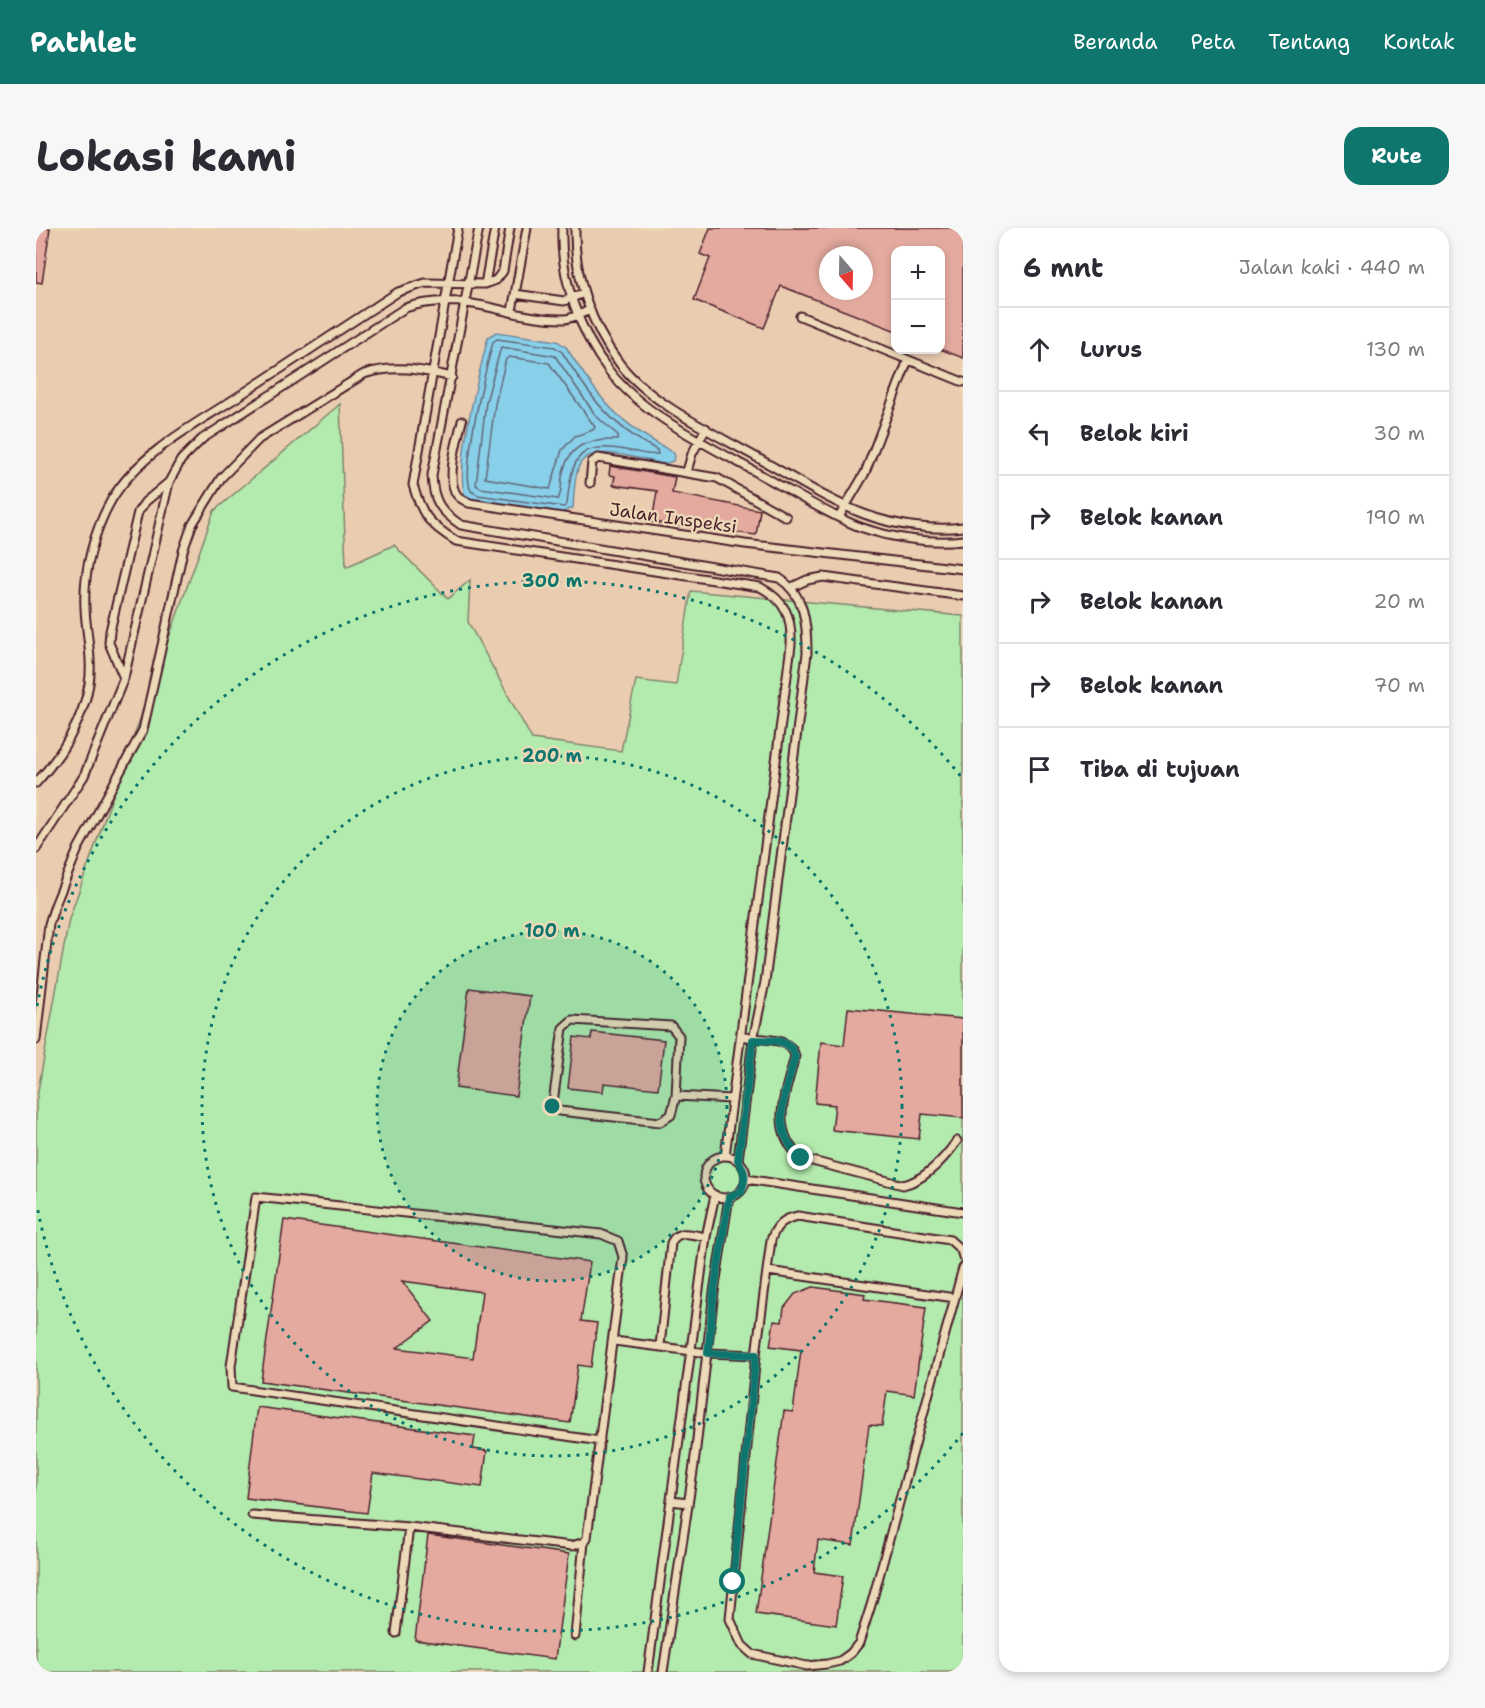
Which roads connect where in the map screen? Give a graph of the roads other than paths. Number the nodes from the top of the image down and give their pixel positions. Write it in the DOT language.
graph roads {
  1 [pos="459,228"];
  2 [pos="479,228"];
  3 [pos="495,228"];
  4 [pos="510,228"];
  5 [pos="527,228"];
  6 [pos="562,228"];
  7 [pos="575,228"];
  8 [pos="448,284"];
  9 [pos="469,284"];
  10 [pos="485,284"];
  11 [pos="584,293"];
  12 [pos="515,294"];
  13 [pos="572,298"];
  14 [pos="446,301"];
  15 [pos="466,302"];
  16 [pos="590,310"];
  17 [pos="512,312"];
  18 [pos="578,315"];
  19 [pos="800,316"];
  20 [pos="909,360"];
  21 [pos="432,372"];
  22 [pos="452,377"];
  23 [pos="963,382"];
  24 [pos="462,421"];
  25 [pos="706,428"];
  26 [pos="699,439"];
  27 [pos="687,471"];
  28 [pos="169,482"];
  29 [pos="590,483"];
  30 [pos="846,505"];
  31 [pos="786,517"];
  32 [pos="839,517"];
  33 [pos="963,527"];
  34 [pos="963,540"];
  35 [pos="963,569"];
  36 [pos="792,587"];
  37 [pos="963,596"];
  38 [pos="124,678"];
  39 [pos="36,783"];
  40 [pos="36,849"];
  41 [pos="741,1036"];
  42 [pos="36,1040"];
  43 [pos="753,1040"];
  44 [pos="676,1096"];
  45 [pos="732,1099"];
  46 [pos="957,1141"];
  47 [pos="724,1156"];
  48 [pos="738,1160"];
  49 [pos="746,1179"];
  50 [pos="715,1195"];
  51 [pos="729,1197"];
  52 [pos="963,1212"];
  53 [pos="706,1237"];
  54 [pos="963,1257"];
  55 [pos="963,1269"];
  56 [pos="768,1271"];
  57 [pos="955,1298"];
  58 [pos="614,1341"];
  59 [pos="660,1346"];
  60 [pos="692,1351"];
  61 [pos="708,1353"];
  62 [pos="756,1355"];
  63 [pos="600,1441"];
  64 [pos="671,1501"];
  65 [pos="688,1503"];
  66 [pos="252,1515"];
  67 [pos="409,1527"];
  68 [pos="584,1542"];
  69 [pos="396,1633"];
  70 [pos="575,1636"];
  71 [pos="648,1672"];
  72 [pos="663,1672"];
  1 -- 8 [label="lane"];
  2 -- 9 [label="lane"];
  3 -- 10 [label="lane"];
  4 -- 10 [label="lane"];
  5 -- 12 [label="lane"];
  6 -- 13 [label="lane"];
  7 -- 11 [label="lane"];
  8 -- 9 [label="lane"];
  8 -- 14 [label="lane"];
  8 -- 39 [label="lane"];
  9 -- 10 [label="lane"];
  9 -- 15 [label="lane"];
  11 -- 13 [label="lane"];
  11 -- 16 [label="lane"];
  12 -- 13 [label="lane"];
  12 -- 17 [label="lane"];
  13 -- 18 [label="lane"];
  14 -- 15 [label="lane"];
  14 -- 21 [label="lane"];
  14 -- 28 [label="lane"];
  15 -- 17 [label="lane"];
  15 -- 22 [label="lane"];
  16 -- 18 [label="lane"];
  16 -- 25 [label="lane"];
  17 -- 18 [label="lane"];
  18 -- 26 [label="lane"];
  19 -- 20 [label="lane"];
  20 -- 23 [label="lane"];
  20 -- 30 [label="lane"];
  21 -- 22 [label="lane"];
  21 -- 41 [label="lane"];
  21 -- 42 [label="lane"];
  22 -- 36 [label="lane"];
  24 -- 35 [label="lane, Jalan Inspeksi"];
  25 -- 26 [label="lane"];
  25 -- 30 [label="lane"];
  26 -- 27 [label="lane"];
  26 -- 32 [label="lane"];
  27 -- 29 [label="lane"];
  27 -- 31 [label="lane"];
  28 -- 38 [label="lane"];
  28 -- 38 [label="lane"];
  30 -- 32 [label="lane"];
  30 -- 33 [label="lane"];
  32 -- 34 [label="lane"];
  36 -- 37 [label="lane"];
  36 -- 43 [label="lane"];
  38 -- 40 [label="lane"];
  41 -- 43 [label="lane"];
  41 -- 45 [label="lane"];
  43 -- 46 [label="lane"];
  43 -- 48 [label="lane"];
  44 -- 44 [label="lane"];
  44 -- 45 [label="lane"];
  45 -- 47 [label="lane"];
  47 -- 48 [label="lane"];
  47 -- 50 [label="lane"];
  48 -- 49 [label="lane"];
  49 -- 51 [label="lane"];
  49 -- 52 [label="lane"];
  50 -- 51 [label="lane"];
  50 -- 53 [label="lane"];
  51 -- 61 [label="lane"];
  53 -- 59 [label="lane"];
  53 -- 60 [label="lane"];
  54 -- 56 [label="lane"];
  55 -- 57 [label="lane"];
  56 -- 57 [label="lane"];
  56 -- 62 [label="lane"];
  57 -- 62 [label="lane"];
  58 -- 59 [label="lane"];
  58 -- 63 [label="lane"];
  58 -- 63 [label="lane"];
  59 -- 60 [label="lane"];
  60 -- 61 [label="lane"];
  60 -- 64 [label="lane"];
  61 -- 62 [label="lane"];
  61 -- 65 [label="lane"];
  63 -- 68 [label="lane"];
  64 -- 65 [label="lane"];
  64 -- 71 [label="lane"];
  65 -- 72 [label="lane"];
  66 -- 67 [label="lane"];
  67 -- 68 [label="lane"];
  67 -- 69 [label="lane"];
  68 -- 70 [label="lane"];
}
